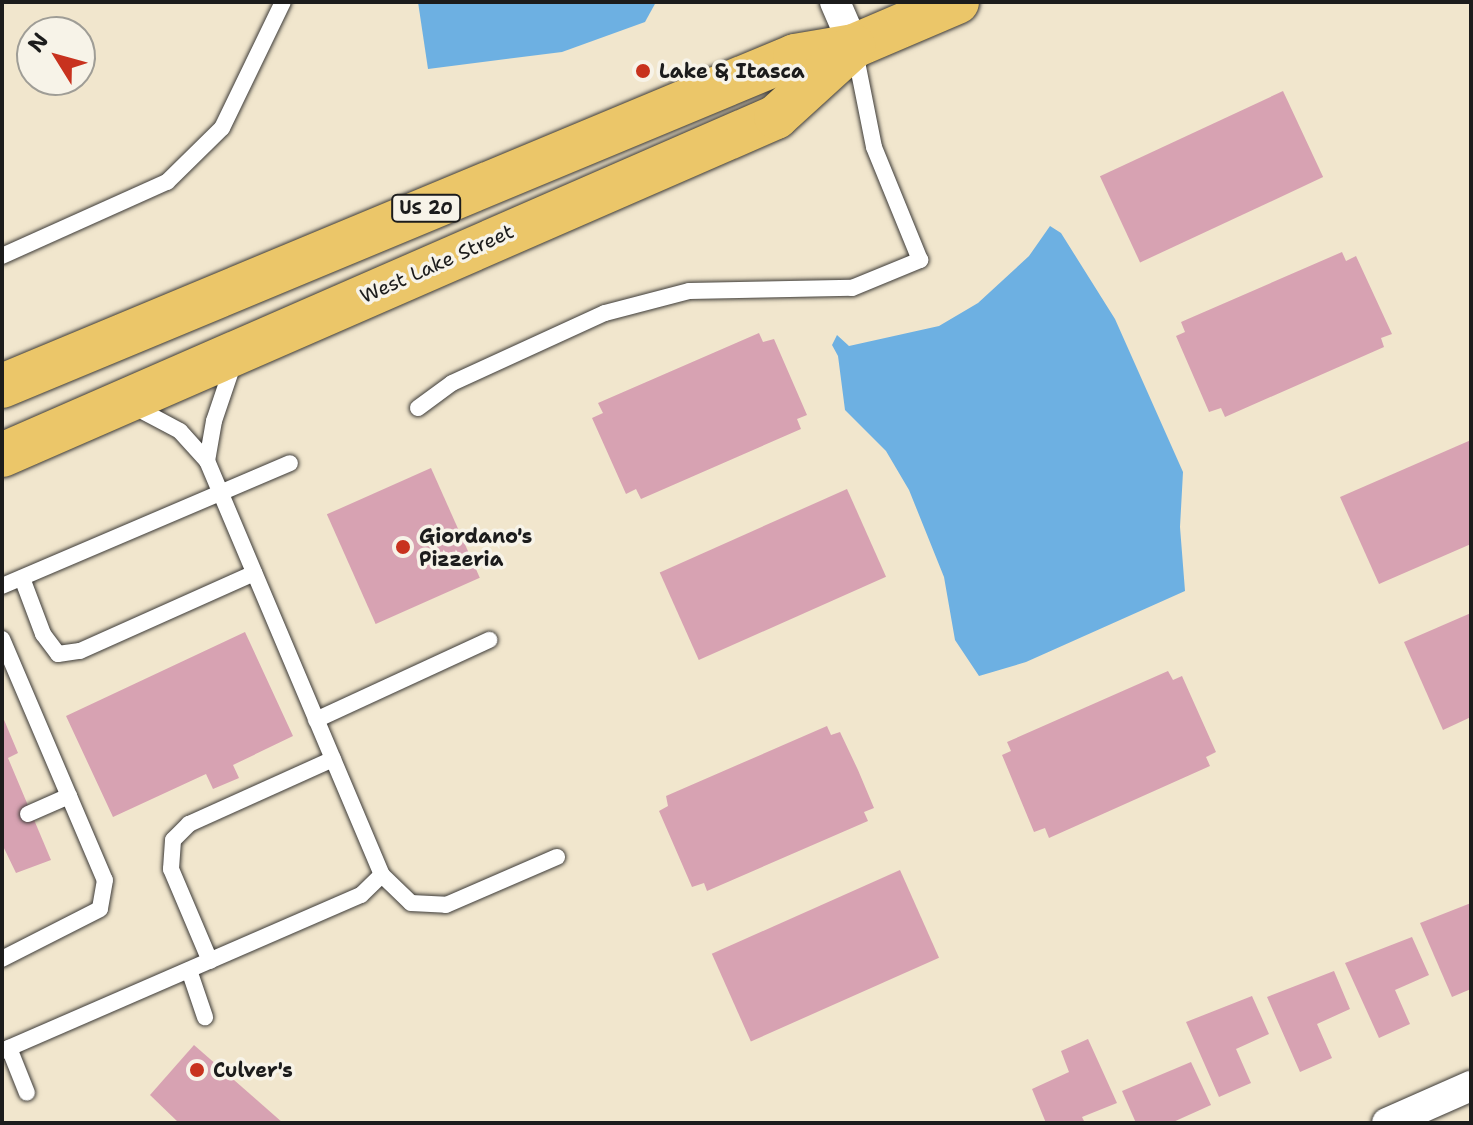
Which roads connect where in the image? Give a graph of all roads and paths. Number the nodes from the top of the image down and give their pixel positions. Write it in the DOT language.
graph roads {
  1 [pos="283,2"];
  2 [pos="835,2"];
  3 [pos="957,2"];
  4 [pos="854,46"];
  5 [pos="2,256"];
  6 [pos="238,352"];
  7 [pos="2,386"];
  8 [pos="124,401"];
  9 [pos="418,408"];
  10 [pos="2,455"];
  11 [pos="207,461"];
  12 [pos="290,463"];
  13 [pos="220,492"];
  14 [pos="254,573"];
  15 [pos="22,578"];
  16 [pos="2,586"];
  17 [pos="2,639"];
  18 [pos="489,640"];
  19 [pos="316,720"];
  20 [pos="333,759"];
  21 [pos="69,796"];
  22 [pos="28,814"];
  23 [pos="557,857"];
  24 [pos="382,875"];
  25 [pos="2,959"];
  26 [pos="210,961"];
  27 [pos="189,970"];
  28 [pos="205,1017"];
  29 [pos="6,1050"];
  30 [pos="1471,1086"];
  31 [pos="27,1093"];
  32 [pos="1387,1123"];
  1 -- 5 [label="lane"];
  2 -- 4 [label="street"];
  3 -- 4 [label="main road, West Lake Street / US 20"];
  4 -- 6 [label="main road, West Lake Street / US 20"];
  4 -- 7 [label="main road, West Lake Street / US 20"];
  4 -- 9 [label="lane"];
  6 -- 8 [label="main road, West Lake Street / US 20"];
  6 -- 11 [label="lane"];
  8 -- 10 [label="main road, West Lake Street / US 20"];
  8 -- 11 [label="lane"];
  11 -- 13 [label="lane"];
  12 -- 13 [label="lane"];
  13 -- 14 [label="lane"];
  13 -- 15 [label="lane"];
  14 -- 15 [label="lane"];
  14 -- 19 [label="lane"];
  15 -- 16 [label="lane"];
  17 -- 21 [label="lane"];
  18 -- 19 [label="lane"];
  19 -- 20 [label="lane"];
  20 -- 24 [label="lane"];
  20 -- 26 [label="lane"];
  21 -- 22 [label="lane"];
  21 -- 25 [label="lane"];
  23 -- 24 [label="lane"];
  24 -- 26 [label="lane"];
  26 -- 27 [label="lane"];
  27 -- 28 [label="lane"];
  27 -- 29 [label="lane"];
  29 -- 31 [label="lane"];
  30 -- 32 [label="street"];
}
